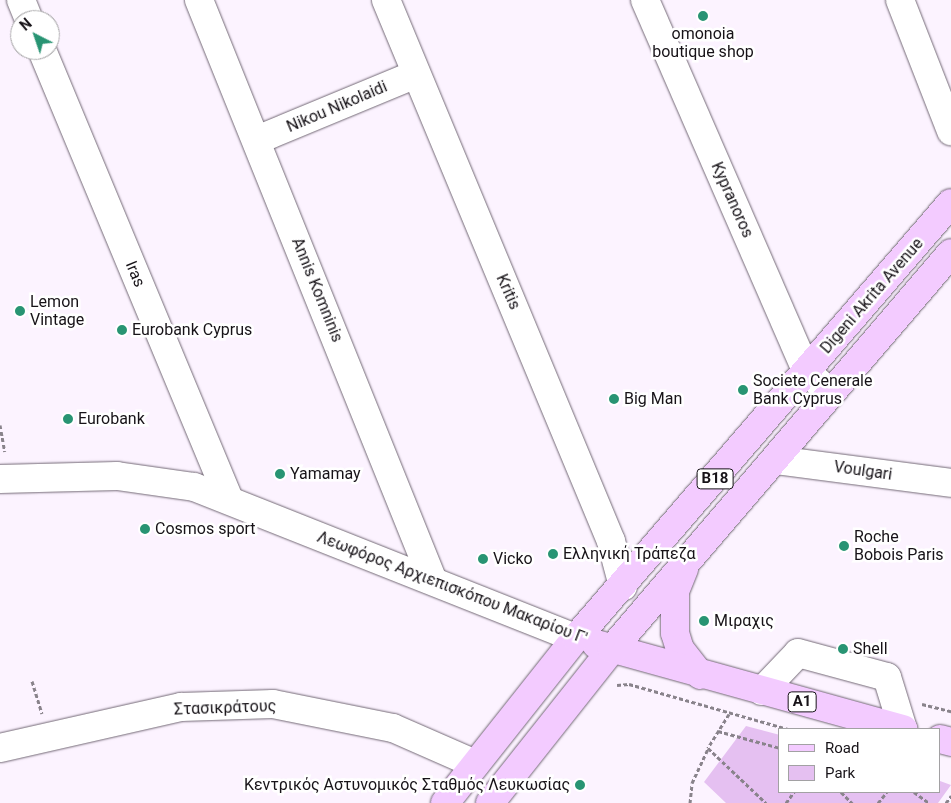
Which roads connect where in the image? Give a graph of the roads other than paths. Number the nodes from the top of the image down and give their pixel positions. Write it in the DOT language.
graph roads {
  1 [pos="199,0"];
  2 [pos="386,0"];
  3 [pos="645,0"];
  4 [pos="900,0"];
  5 [pos="46,60"];
  6 [pos="416,74"];
  7 [pos="950,126"];
  8 [pos="257,140"];
  9 [pos="951,203"];
  10 [pos="951,253"];
  11 [pos="807,372"];
  12 [pos="830,393"];
  13 [pos="775,460"];
  14 [pos="3,468"];
  15 [pos="951,484"];
  16 [pos="225,490"];
  17 [pos="693,552"];
  18 [pos="433,581"];
  19 [pos="623,586"];
  20 [pos="576,638"];
  21 [pos="612,649"];
  22 [pos="700,675"];
  23 [pos="762,692"];
  24 [pos="899,728"];
  25 [pos="903,728"];
  26 [pos="0,748"];
  27 [pos="475,764"];
  28 [pos="445,803"];
  29 [pos="490,803"];
  1 -- 8 [label="street, Annis Komninis"];
  2 -- 6 [label="street, Kritis"];
  3 -- 11 [label="street, Kypranoros"];
  4 -- 7 [label="street"];
  5 -- 16 [label="street, Iras"];
  6 -- 8 [label="street, Nikou Nikolaidi"];
  6 -- 19 [label="street, Kritis"];
  8 -- 18 [label="street, Annis Komninis"];
  9 -- 11 [label="main road, Digeni Akrita Avenue / B18"];
  10 -- 12 [label="main road, Digeni Akrita Avenue / B18"];
  11 -- 12 [label="street, Kypranoros"];
  11 -- 19 [label="main road, Digeni Akrita Avenue / B18"];
  12 -- 13 [label="main road, Digeni Akrita Avenue / B18"];
  13 -- 15 [label="street, Voulgari"];
  13 -- 17 [label="main road, Digeni Akrita Avenue / B18"];
  14 -- 16 [label="street, Λεωφόρος Αρχιεπισκόπου Μακαρίου Γ'"];
  16 -- 18 [label="street, Λεωφόρος Αρχιεπισκόπου Μακαρίου Γ'"];
  17 -- 21 [label="main road, Digeni Akrita Avenue / B18"];
  17 -- 22 [label="main road"];
  18 -- 20 [label="street, Λεωφόρος Αρχιεπισκόπου Μακαρίου Γ'"];
  19 -- 20 [label="main road, Digeni Akrita Avenue / B18"];
  20 -- 21 [label="main road, Λεωφόρος Αρχιεπισκόπου Μακαρίου Γ'"];
  20 -- 27 [label="main road, B18"];
  21 -- 22 [label="main road, Λεωφόρος Αρχιεπισκόπου Μακαρίου Γ' / A1"];
  21 -- 29 [label="main road, B18"];
  22 -- 23 [label="main road, Λεωφόρος Αρχιεπισκόπου Μακαρίου Γ' / A1"];
  23 -- 24 [label="main road, Λεωφόρος Αρχιεπισκόπου Μακαρίου Γ' / A1"];
  23 -- 25 [label="street"];
  26 -- 27 [label="street, Στασικράτους"];
  27 -- 28 [label="main road, B18"];
}
